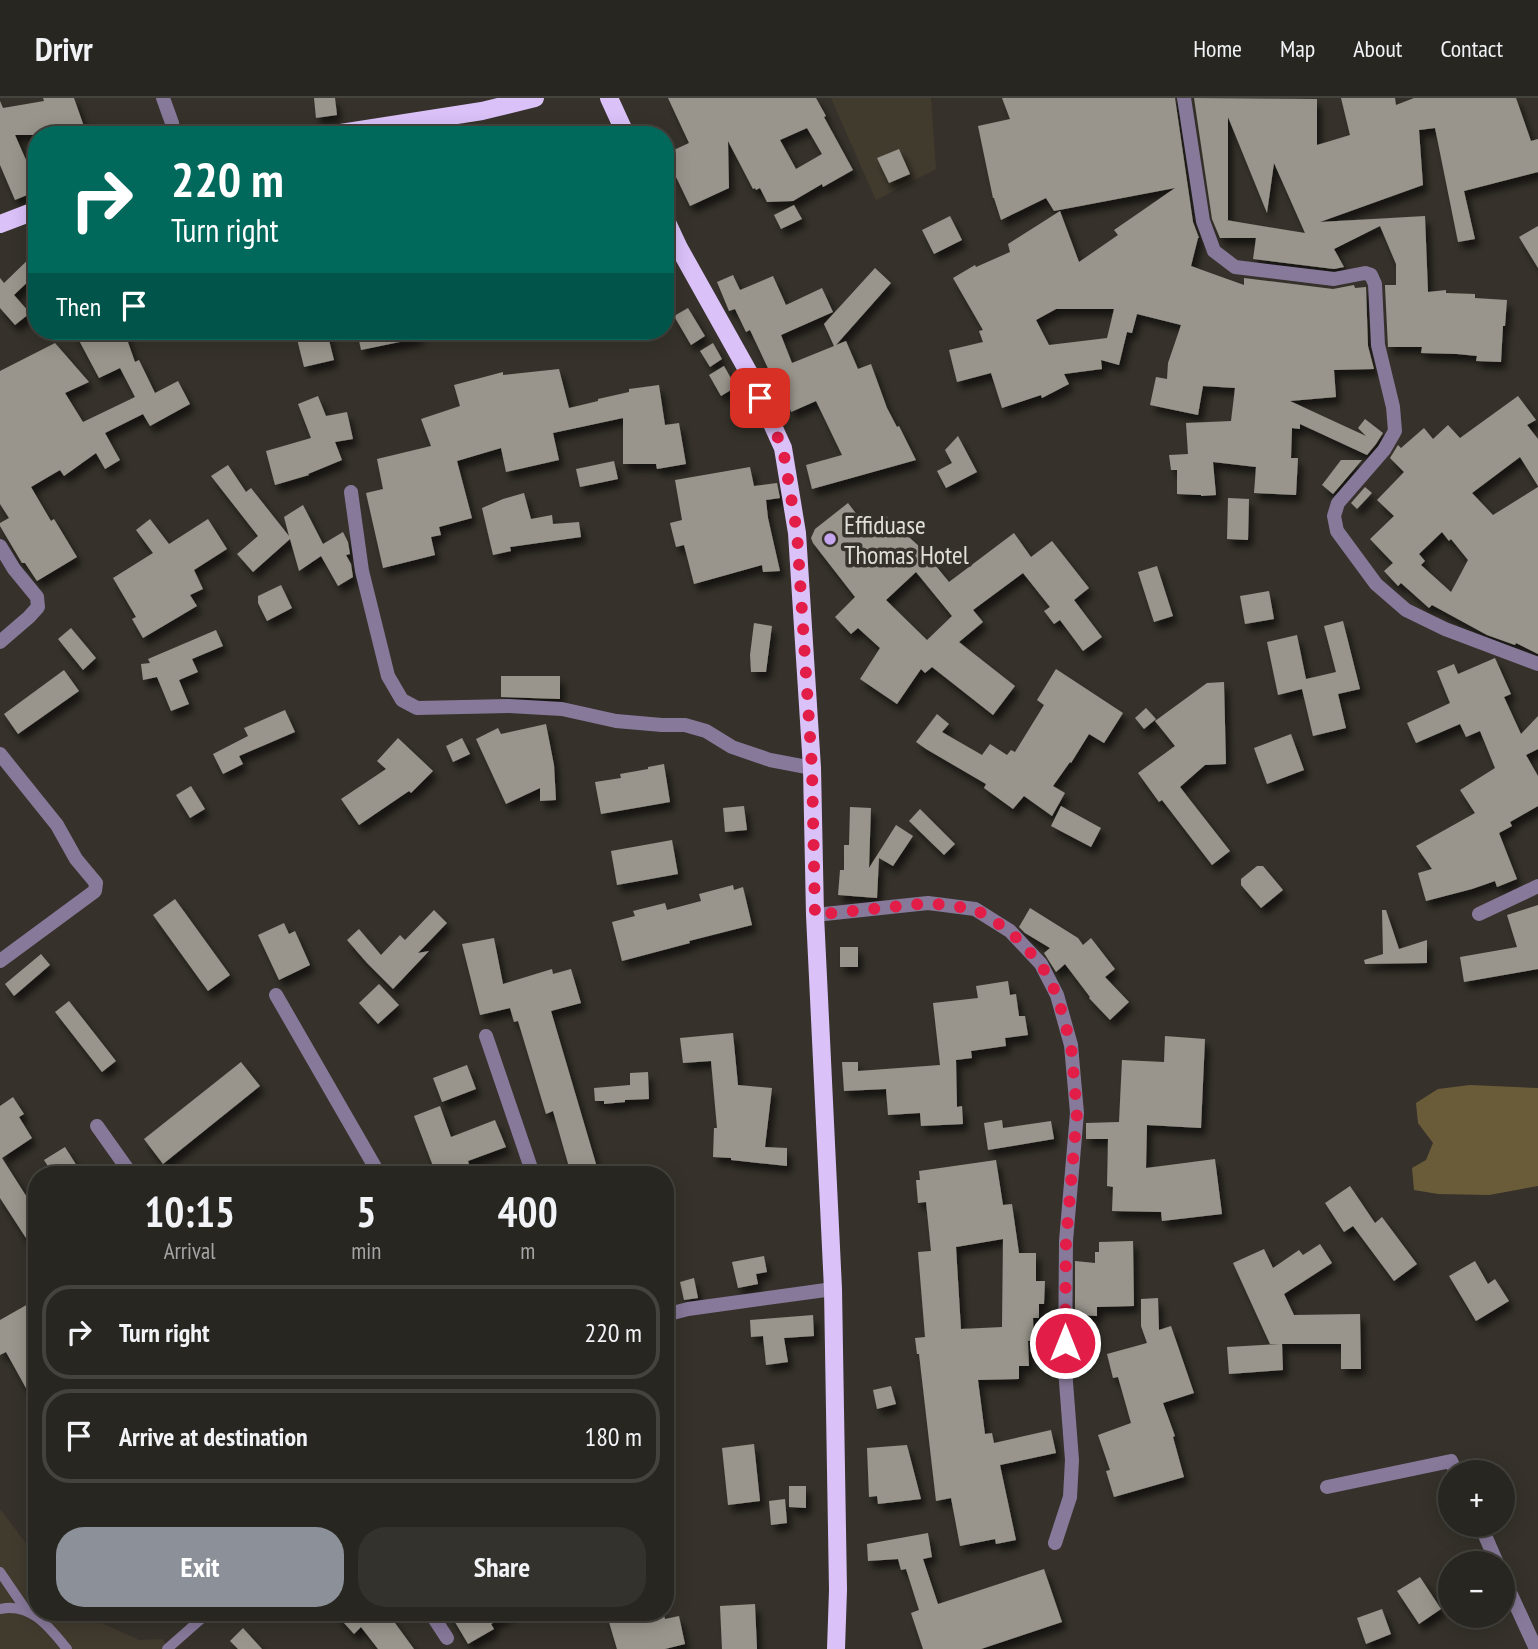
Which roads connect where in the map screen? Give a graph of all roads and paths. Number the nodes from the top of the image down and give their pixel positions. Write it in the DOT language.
graph roads {
  1 [pos="163,98"];
  2 [pos="535,98"];
  3 [pos="608,98"];
  4 [pos="1184,98"];
  5 [pos="172,126"];
  6 [pos="386,126"];
  7 [pos="622,126"];
  8 [pos="28,213"];
  9 [pos="0,224"];
  10 [pos="674,237"];
  11 [pos="351,492"];
  12 [pos="0,546"];
  13 [pos="0,642"];
  14 [pos="1538,664"];
  15 [pos="0,754"];
  16 [pos="812,768"];
  17 [pos="1538,886"];
  18 [pos="1479,914"];
  19 [pos="815,915"];
  20 [pos="0,961"];
  21 [pos="276,995"];
  22 [pos="486,1036"];
  23 [pos="97,1126"];
  24 [pos="125,1166"];
  25 [pos="374,1166"];
  26 [pos="530,1166"];
  27 [pos="834,1289"];
  28 [pos="674,1313"];
  29 [pos="1438,1464"];
  30 [pos="1327,1487"];
  31 [pos="1055,1543"];
  32 [pos="0,1573"];
  33 [pos="1515,1603"];
  34 [pos="0,1609"];
  35 [pos="26,1610"];
  36 [pos="42,1621"];
  37 [pos="199,1621"];
  38 [pos="436,1621"];
  39 [pos="447,1638"];
  40 [pos="67,1649"];
  41 [pos="167,1649"];
  42 [pos="836,1649"];
  43 [pos="1536,1649"];
  1 -- 5 [label="street"];
  2 -- 6 [label="main road"];
  3 -- 7 [label="main road"];
  4 -- 14 [label="street"];
  8 -- 9 [label="main road"];
  10 -- 16 [label="main road"];
  11 -- 16 [label="street"];
  12 -- 13 [label="street"];
  15 -- 20 [label="street"];
  16 -- 19 [label="main road"];
  17 -- 18 [label="street"];
  19 -- 27 [label="main road"];
  19 -- 31 [label="street"];
  21 -- 25 [label="street"];
  22 -- 26 [label="street"];
  23 -- 24 [label="street"];
  27 -- 28 [label="street"];
  27 -- 42 [label="main road"];
  29 -- 30 [label="street"];
  32 -- 35 [label="lane"];
  33 -- 43 [label="street"];
  34 -- 35 [label="lane"];
  36 -- 40 [label="lane"];
  37 -- 41 [label="lane"];
  38 -- 39 [label="street"];
}
